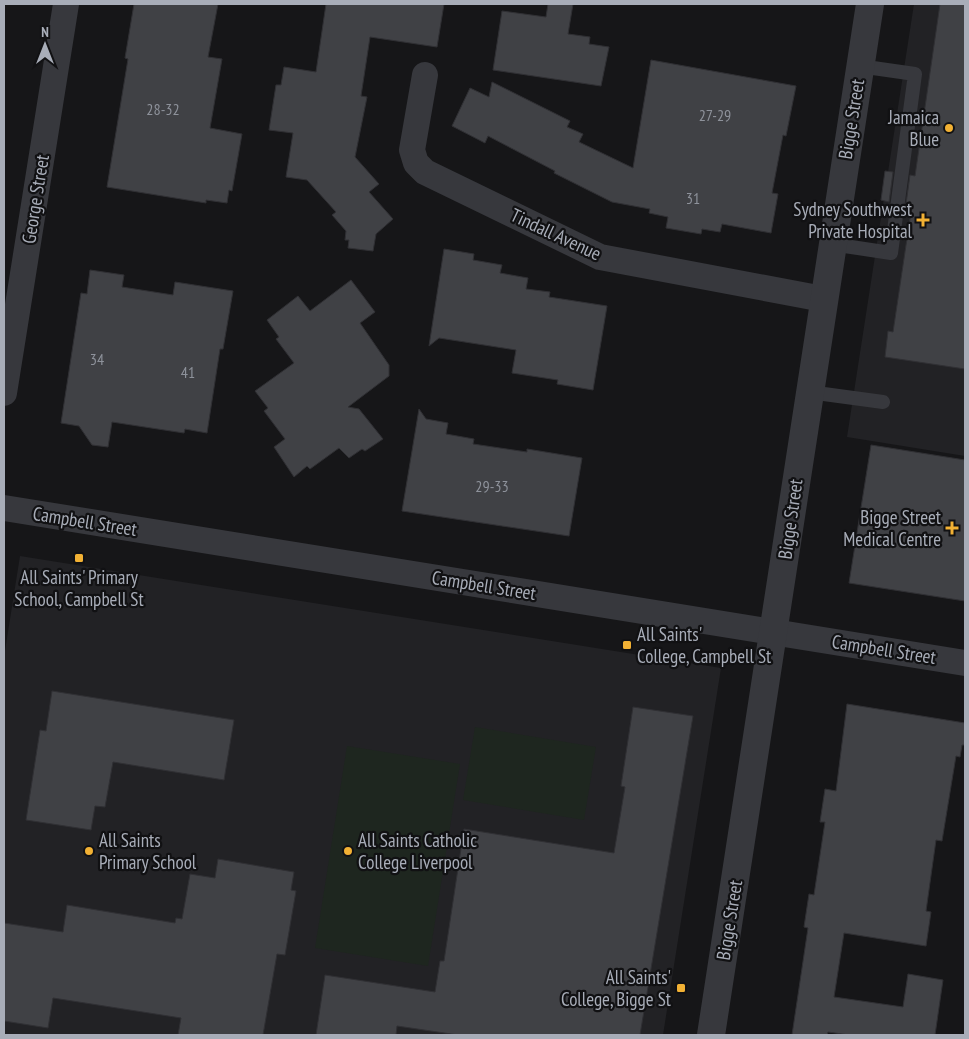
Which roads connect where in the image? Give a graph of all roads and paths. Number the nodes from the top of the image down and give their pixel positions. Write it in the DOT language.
graph roads {
  1 [pos="66,4"];
  2 [pos="870,4"];
  3 [pos="859,66"];
  4 [pos="425,75"];
  5 [pos="832,244"];
  6 [pos="823,299"];
  7 [pos="809,392"];
  8 [pos="4,394"];
  9 [pos="883,402"];
  10 [pos="4,508"];
  11 [pos="773,632"];
  12 [pos="965,663"];
  13 [pos="711,1035"];
  1 -- 8 [label="street, George Street"];
  2 -- 3 [label="street, Bigge Street"];
  3 -- 5 [label="street, Bigge Street"];
  3 -- 5 [label="lane"];
  4 -- 6 [label="street, Tindall Avenue"];
  5 -- 6 [label="street, Bigge Street"];
  6 -- 7 [label="street, Bigge Street"];
  7 -- 9 [label="lane"];
  7 -- 11 [label="street, Bigge Street"];
  10 -- 11 [label="street, Campbell Street"];
  11 -- 12 [label="street, Campbell Street"];
  11 -- 13 [label="street, Bigge Street"];
}
